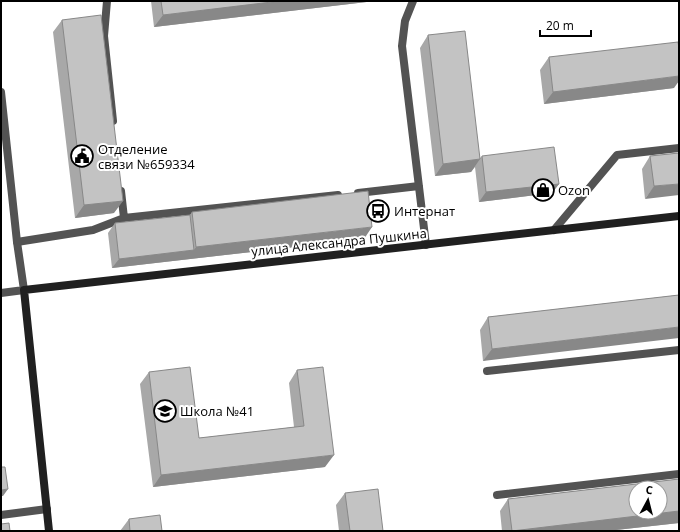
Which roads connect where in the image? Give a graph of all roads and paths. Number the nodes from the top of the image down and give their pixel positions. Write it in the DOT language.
graph roads {
  1 [pos="107,1"];
  2 [pos="413,1"];
  3 [pos="1,92"];
  4 [pos="2,115"];
  5 [pos="114,131"];
  6 [pos="679,148"];
  7 [pos="120,179"];
  8 [pos="419,186"];
  9 [pos="679,216"];
  10 [pos="124,218"];
  11 [pos="554,230"];
  12 [pos="17,242"];
  13 [pos="426,245"];
  14 [pos="24,290"];
  15 [pos="1,293"];
  16 [pos="679,350"];
  17 [pos="487,371"];
  18 [pos="679,474"];
  19 [pos="497,495"];
  20 [pos="47,509"];
  21 [pos="1,515"];
  22 [pos="49,531"];
  1 -- 5 [label="street"];
  2 -- 8 [label="street"];
  3 -- 4 [label="street"];
  4 -- 12 [label="street"];
  6 -- 11 [label="street"];
  7 -- 10 [label="street"];
  8 -- 10 [label="street"];
  8 -- 13 [label="street"];
  9 -- 11 [label="main road, улица Александра Пушкина"];
  10 -- 12 [label="street"];
  11 -- 13 [label="main road, улица Александра Пушкина"];
  12 -- 14 [label="street"];
  13 -- 14 [label="main road, улица Александра Пушкина"];
  14 -- 15 [label="street, улица Александра Пушкина"];
  14 -- 20 [label="main road"];
  16 -- 17 [label="street"];
  18 -- 19 [label="street"];
  20 -- 21 [label="street"];
  20 -- 22 [label="main road"];
}
